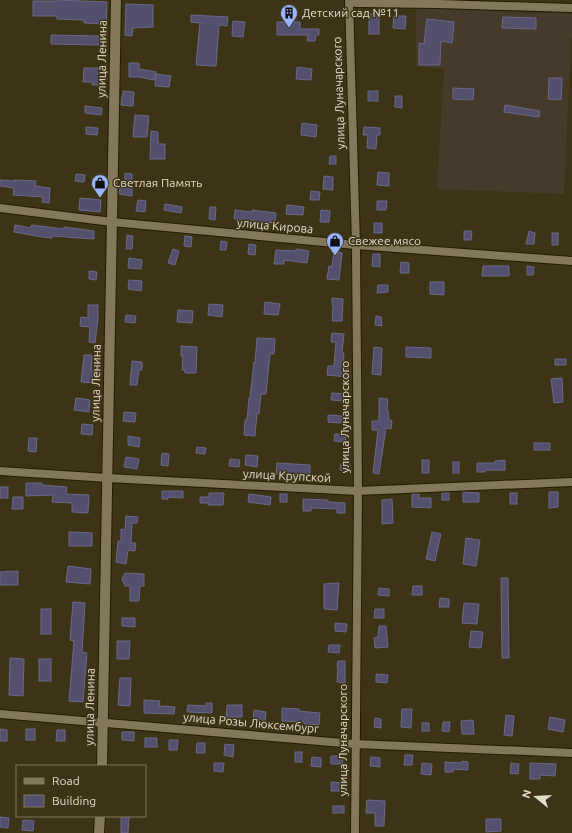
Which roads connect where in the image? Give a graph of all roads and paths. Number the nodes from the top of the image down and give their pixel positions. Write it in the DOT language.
graph roads {
  1 [pos="116,0"];
  2 [pos="349,1"];
  3 [pos="572,8"];
  4 [pos="0,208"];
  5 [pos="112,222"];
  6 [pos="356,245"];
  7 [pos="572,261"];
  8 [pos="0,471"];
  9 [pos="108,478"];
  10 [pos="572,482"];
  11 [pos="358,491"];
  12 [pos="0,714"];
  13 [pos="103,722"];
  14 [pos="355,744"];
  15 [pos="572,753"];
  16 [pos="102,765"];
  17 [pos="100,817"];
  18 [pos="99,833"];
  19 [pos="355,833"];
  1 -- 5 [label="street, улица Ленина"];
  2 -- 3 [label="street"];
  2 -- 6 [label="street, улица Луначарского"];
  4 -- 5 [label="street, улица Кирова"];
  5 -- 6 [label="street, улица Кирова"];
  5 -- 9 [label="street, улица Ленина"];
  6 -- 7 [label="street, улица Кирова"];
  6 -- 11 [label="street, улица Луначарского"];
  8 -- 9 [label="street, улица Крупской"];
  9 -- 11 [label="street, улица Крупской"];
  9 -- 13 [label="street, улица Ленина"];
  10 -- 11 [label="street, улица Крупской"];
  11 -- 14 [label="street, улица Луначарского"];
  12 -- 13 [label="street, улица Розы Люксембург"];
  13 -- 14 [label="street, улица Розы Люксембург"];
  13 -- 16 [label="street, улица Ленина"];
  14 -- 15 [label="street, улица Розы Люксембург"];
  14 -- 19 [label="street, улица Луначарского"];
  17 -- 18 [label="street"];
}
